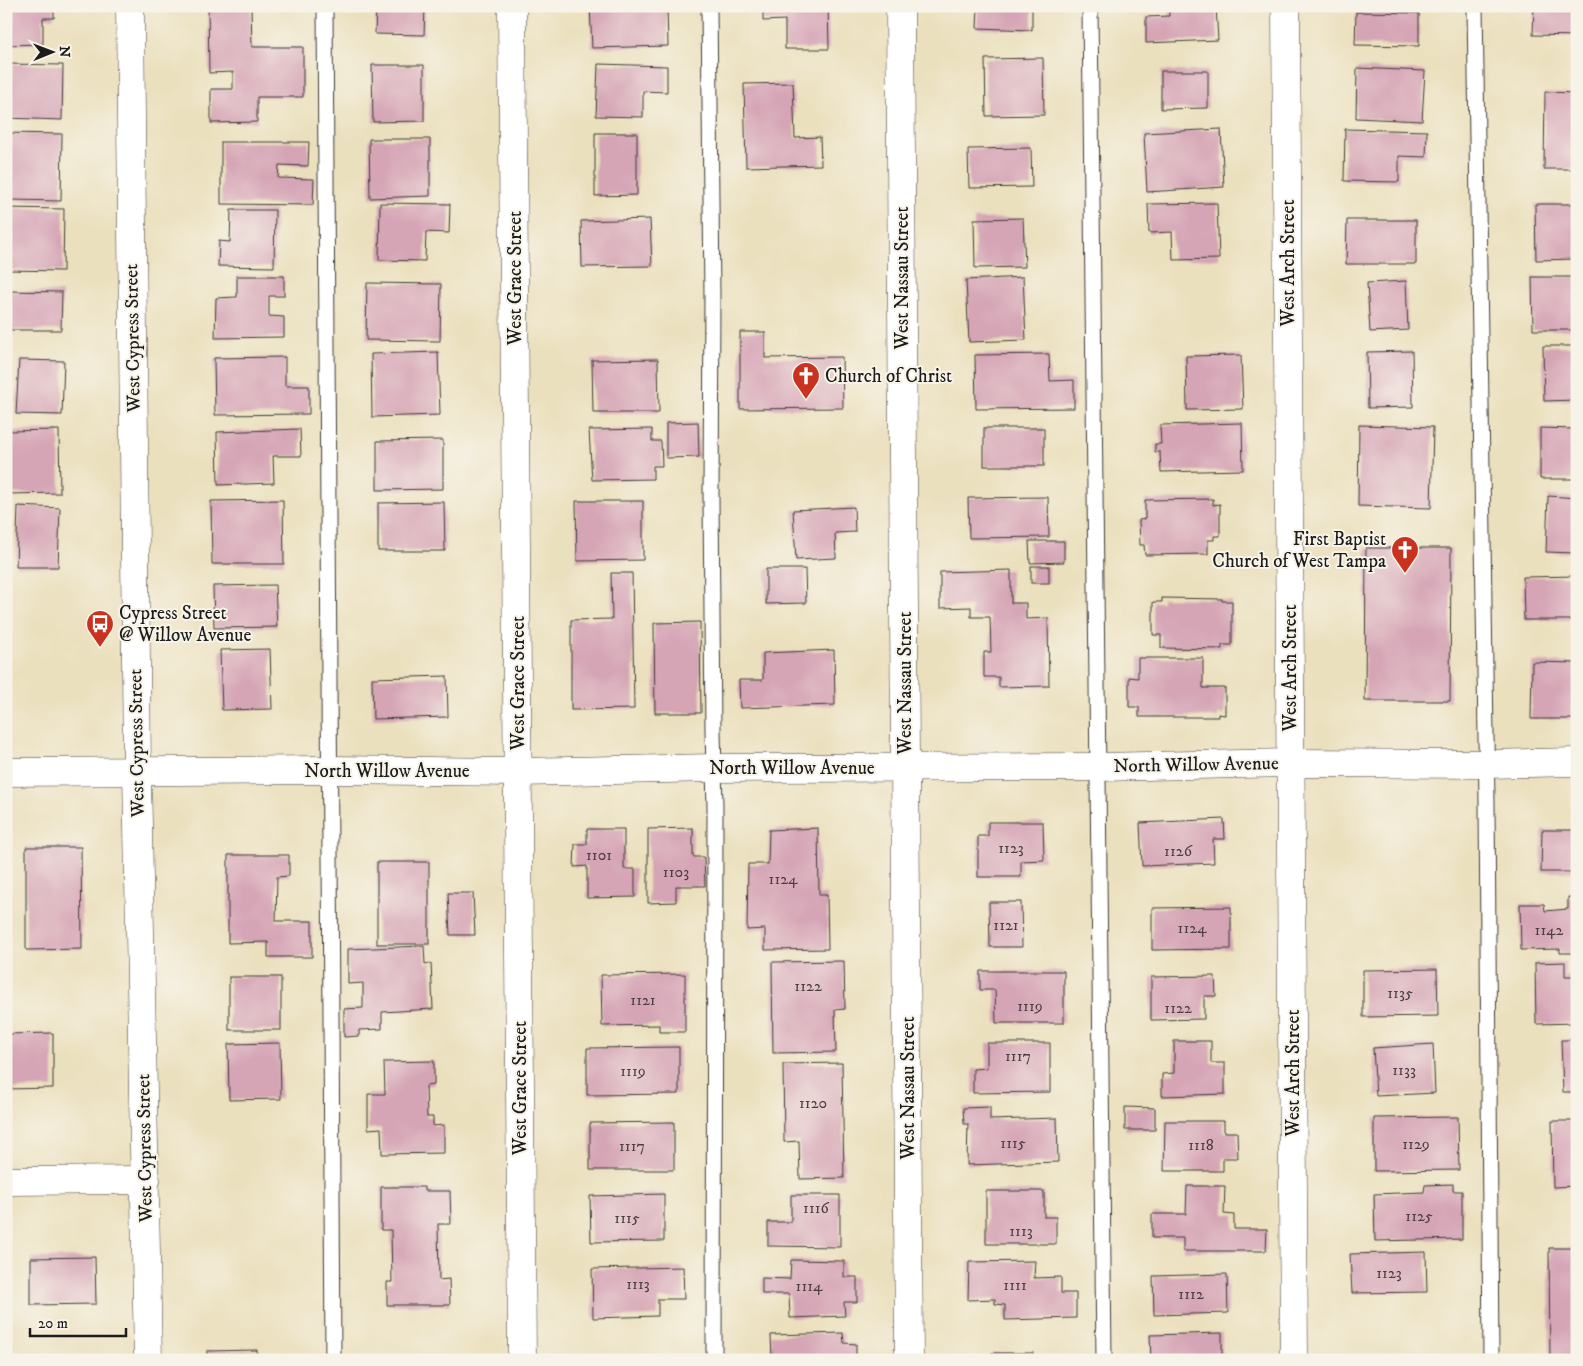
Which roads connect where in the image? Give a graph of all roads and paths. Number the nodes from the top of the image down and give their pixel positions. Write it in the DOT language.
graph roads {
  1 [pos="130,6"];
  2 [pos="325,6"];
  3 [pos="512,6"];
  4 [pos="709,6"];
  5 [pos="900,6"];
  6 [pos="1090,6"];
  7 [pos="1286,6"];
  8 [pos="1475,6"];
  9 [pos="1291,762"];
  10 [pos="1577,762"];
  11 [pos="1487,764"];
  12 [pos="1098,767"];
  13 [pos="714,768"];
  14 [pos="906,768"];
  15 [pos="329,770"];
  16 [pos="6,772"];
  17 [pos="137,772"];
  18 [pos="518,772"];
  19 [pos="146,1180"];
  20 [pos="6,1181"];
  21 [pos="148,1360"];
  22 [pos="333,1360"];
  23 [pos="522,1360"];
  24 [pos="714,1360"];
  25 [pos="909,1360"];
  26 [pos="1104,1360"];
  27 [pos="1294,1360"];
  28 [pos="1491,1360"];
  1 -- 17 [label="street, West Cypress Street"];
  2 -- 15 [label="lane"];
  3 -- 18 [label="street, West Grace Street"];
  4 -- 13 [label="lane"];
  5 -- 14 [label="street, West Nassau Street"];
  6 -- 12 [label="lane"];
  7 -- 9 [label="street, West Arch Street"];
  8 -- 11 [label="lane"];
  9 -- 11 [label="street, North Willow Avenue"];
  9 -- 12 [label="street, North Willow Avenue"];
  9 -- 27 [label="street, West Arch Street"];
  10 -- 11 [label="street, North Willow Avenue"];
  11 -- 28 [label="lane"];
  12 -- 14 [label="street, North Willow Avenue"];
  12 -- 26 [label="lane"];
  13 -- 14 [label="street, North Willow Avenue"];
  13 -- 18 [label="street, North Willow Avenue"];
  13 -- 24 [label="lane"];
  14 -- 25 [label="street, West Nassau Street"];
  15 -- 17 [label="street, North Willow Avenue"];
  15 -- 18 [label="street, North Willow Avenue"];
  15 -- 22 [label="lane"];
  16 -- 17 [label="street, North Willow Avenue"];
  17 -- 19 [label="street, West Cypress Street"];
  18 -- 23 [label="street, West Grace Street"];
  19 -- 20 [label="street"];
  19 -- 21 [label="street, West Cypress Street"];
}
